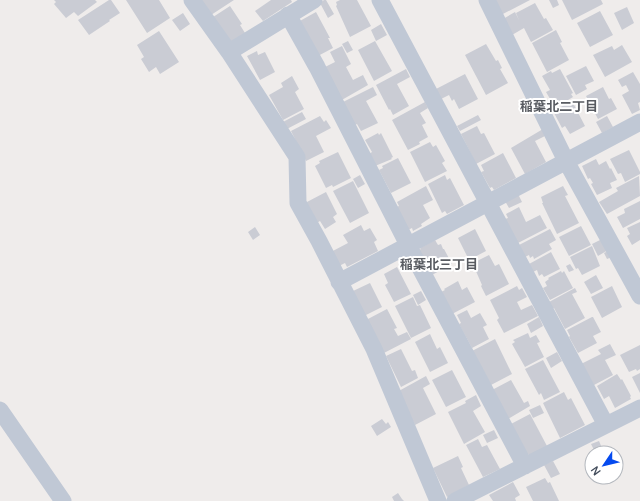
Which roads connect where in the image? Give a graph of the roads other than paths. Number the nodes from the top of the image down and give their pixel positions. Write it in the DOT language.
graph roads {
  1 [pos="192,0"];
  2 [pos="314,0"];
  3 [pos="380,0"];
  4 [pos="487,0"];
  5 [pos="288,15"];
  6 [pos="229,52"];
  7 [pos="640,122"];
  8 [pos="566,161"];
  9 [pos="488,203"];
  10 [pos="408,245"];
  11 [pos="339,282"];
  12 [pos="640,296"];
  13 [pos="640,408"];
  14 [pos="0,410"];
  15 [pos="606,425"];
  16 [pos="525,466"];
  17 [pos="63,501"];
  18 [pos="438,501"];
  19 [pos="456,501"];
  1 -- 6 [label="street"];
  2 -- 5 [label="street"];
  3 -- 9 [label="street"];
  4 -- 8 [label="street"];
  5 -- 6 [label="street"];
  5 -- 10 [label="street"];
  6 -- 11 [label="street"];
  7 -- 8 [label="street"];
  8 -- 9 [label="street"];
  8 -- 12 [label="street"];
  9 -- 10 [label="street"];
  9 -- 15 [label="street"];
  10 -- 11 [label="street"];
  10 -- 16 [label="street"];
  11 -- 18 [label="street"];
  13 -- 15 [label="street"];
  14 -- 17 [label="street"];
  15 -- 16 [label="street"];
  16 -- 19 [label="street"];
}
